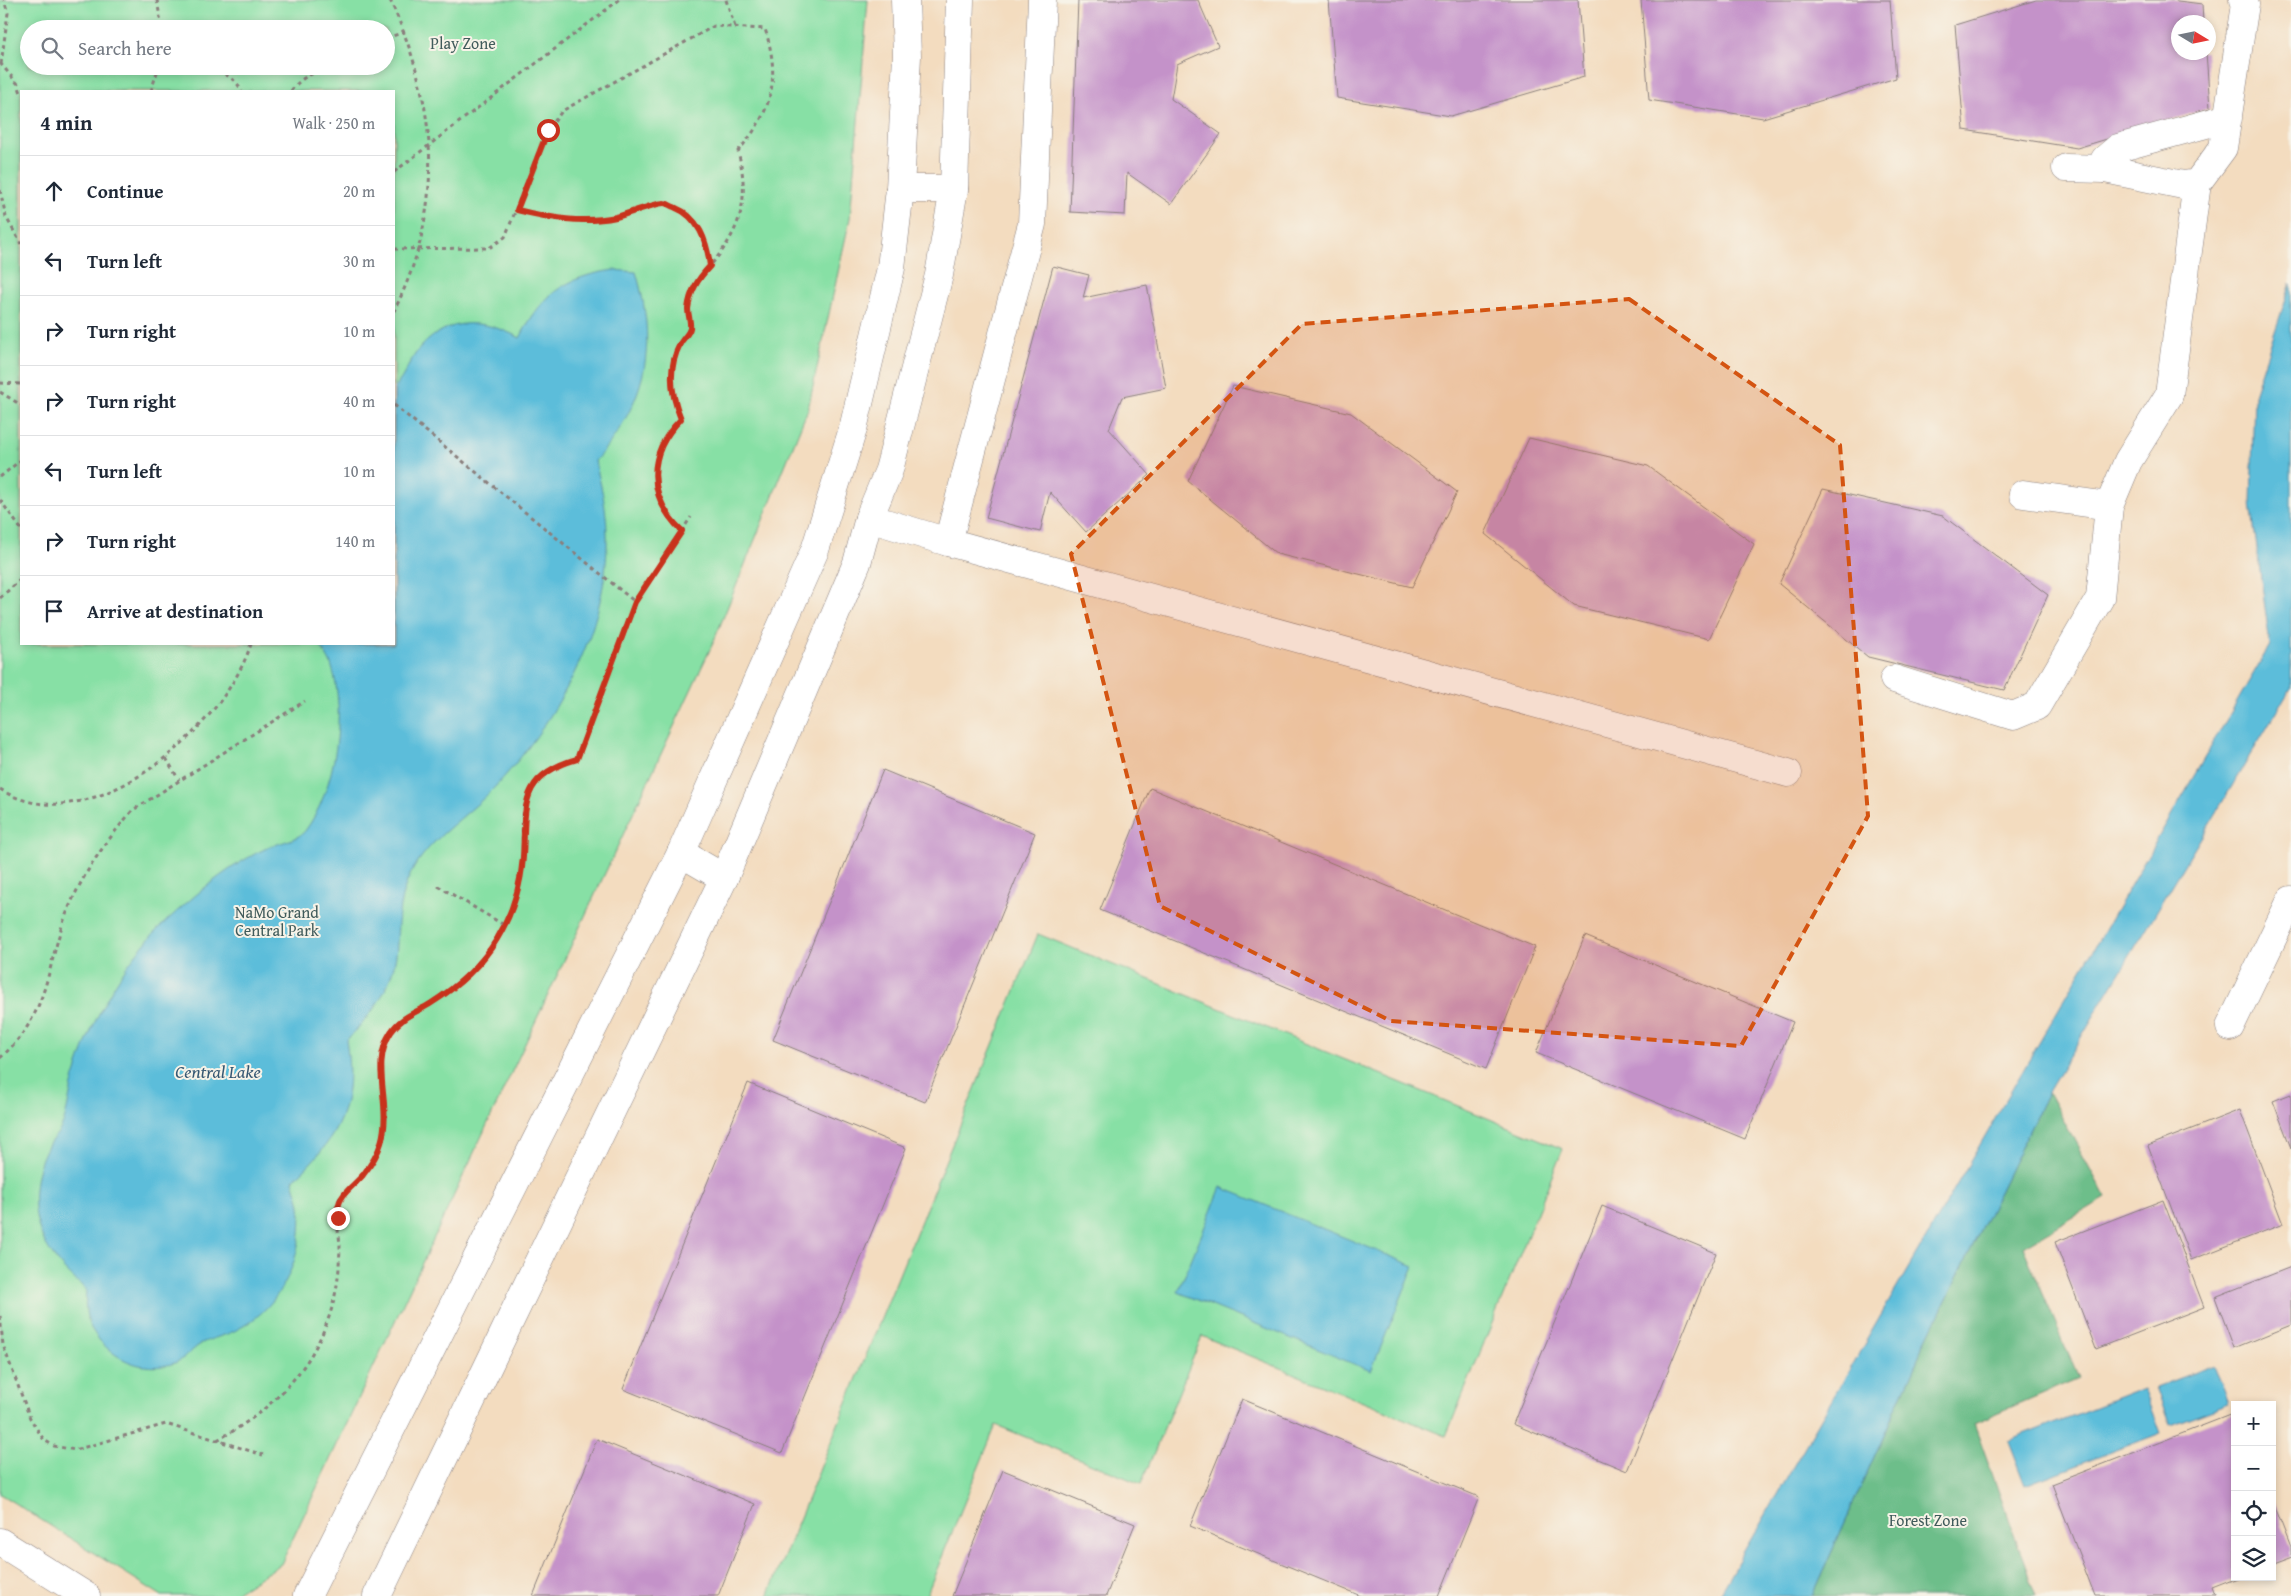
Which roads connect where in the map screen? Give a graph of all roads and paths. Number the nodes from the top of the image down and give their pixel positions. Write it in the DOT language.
graph roads {
  1 [pos="4,0"];
  2 [pos="157,0"];
  3 [pos="390,0"];
  4 [pos="619,0"];
  5 [pos="726,0"];
  6 [pos="905,0"];
  7 [pos="960,0"];
  8 [pos="1042,0"];
  9 [pos="2243,0"];
  10 [pos="160,20"];
  11 [pos="735,27"];
  12 [pos="405,32"];
  13 [pos="395,35"];
  14 [pos="1,64"];
  15 [pos="156,75"];
  16 [pos="228,75"];
  17 [pos="310,75"];
  18 [pos="20,90"];
  19 [pos="151,90"];
  20 [pos="241,90"];
  21 [pos="292,90"];
  22 [pos="2228,118"];
  23 [pos="428,145"];
  24 [pos="2066,168"];
  25 [pos="2105,169"];
  26 [pos="395,171"];
  27 [pos="2197,183"];
  28 [pos="900,189"];
  29 [pos="954,189"];
  30 [pos="0,190"];
  31 [pos="3,209"];
  32 [pos="517,210"];
  33 [pos="0,213"];
  34 [pos="20,242"];
  35 [pos="395,249"];
  36 [pos="420,249"];
  37 [pos="710,266"];
  38 [pos="395,308"];
  39 [pos="0,383"];
  40 [pos="20,384"];
  41 [pos="0,392"];
  42 [pos="20,404"];
  43 [pos="395,406"];
  44 [pos="20,461"];
  45 [pos="0,477"];
  46 [pos="2023,494"];
  47 [pos="0,500"];
  48 [pos="2109,506"];
  49 [pos="691,517"];
  50 [pos="869,518"];
  51 [pos="20,528"];
  52 [pos="682,531"];
  53 [pos="948,542"];
  54 [pos="815,550"];
  55 [pos="857,563"];
  56 [pos="20,581"];
  57 [pos="0,598"];
  58 [pos="635,602"];
  59 [pos="251,645"];
  60 [pos="1894,679"];
  61 [pos="305,702"];
  62 [pos="166,758"];
  63 [pos="1788,773"];
  64 [pos="179,780"];
  65 [pos="0,789"];
  66 [pos="681,853"];
  67 [pos="724,878"];
  68 [pos="438,886"];
  69 [pos="2291,900"];
  70 [pos="504,925"];
  71 [pos="2230,1027"];
  72 [pos="0,1058"];
  73 [pos="0,1316"];
  74 [pos="217,1440"];
  75 [pos="263,1455"];
  76 [pos="0,1542"];
  77 [pos="86,1596"];
  78 [pos="307,1596"];
  79 [pos="377,1596"];
  1 -- 14 [label="path"];
  2 -- 10 [label="path"];
  3 -- 12 [label="path"];
  4 -- 23 [label="path"];
  5 -- 11 [label="path"];
  6 -- 28 [label="street"];
  7 -- 29 [label="street"];
  8 -- 53 [label="street"];
  9 -- 22 [label="street"];
  11 -- 32 [label="path"];
  11 -- 37 [label="path"];
  12 -- 13 [label="path"];
  12 -- 23 [label="path"];
  14 -- 18 [label="path"];
  15 -- 19 [label="path"];
  16 -- 20 [label="path"];
  17 -- 21 [label="path"];
  22 -- 25 [label="street"];
  22 -- 27 [label="street"];
  23 -- 26 [label="path"];
  23 -- 36 [label="path"];
  24 -- 25 [label="street"];
  25 -- 27 [label="street"];
  27 -- 48 [label="street"];
  28 -- 29 [label="street"];
  28 -- 54 [label="street"];
  29 -- 50 [label="street"];
  30 -- 31 [label="path"];
  31 -- 33 [label="path"];
  31 -- 34 [label="path"];
  32 -- 36 [label="path"];
  32 -- 37 [label="path"];
  35 -- 36 [label="path"];
  36 -- 38 [label="path"];
  37 -- 52 [label="path"];
  39 -- 40 [label="path"];
  41 -- 42 [label="path"];
  43 -- 58 [label="path"];
  44 -- 45 [label="path"];
  46 -- 48 [label="street"];
  47 -- 51 [label="path"];
  48 -- 60 [label="street"];
  49 -- 52 [label="path"];
  50 -- 53 [label="street"];
  50 -- 55 [label="street"];
  52 -- 58 [label="path"];
  53 -- 63 [label="street"];
  54 -- 55 [label="street"];
  54 -- 66 [label="street"];
  55 -- 67 [label="street"];
  56 -- 57 [label="path"];
  58 -- 70 [label="path"];
  59 -- 62 [label="path"];
  61 -- 64 [label="path"];
  62 -- 64 [label="path"];
  62 -- 65 [label="path"];
  64 -- 72 [label="path"];
  66 -- 67 [label="street"];
  66 -- 78 [label="street"];
  67 -- 79 [label="street"];
  68 -- 70 [label="path"];
  69 -- 71 [label="street"];
  70 -- 74 [label="path"];
  73 -- 74 [label="path"];
  74 -- 75 [label="path"];
  76 -- 77 [label="street"];
}
